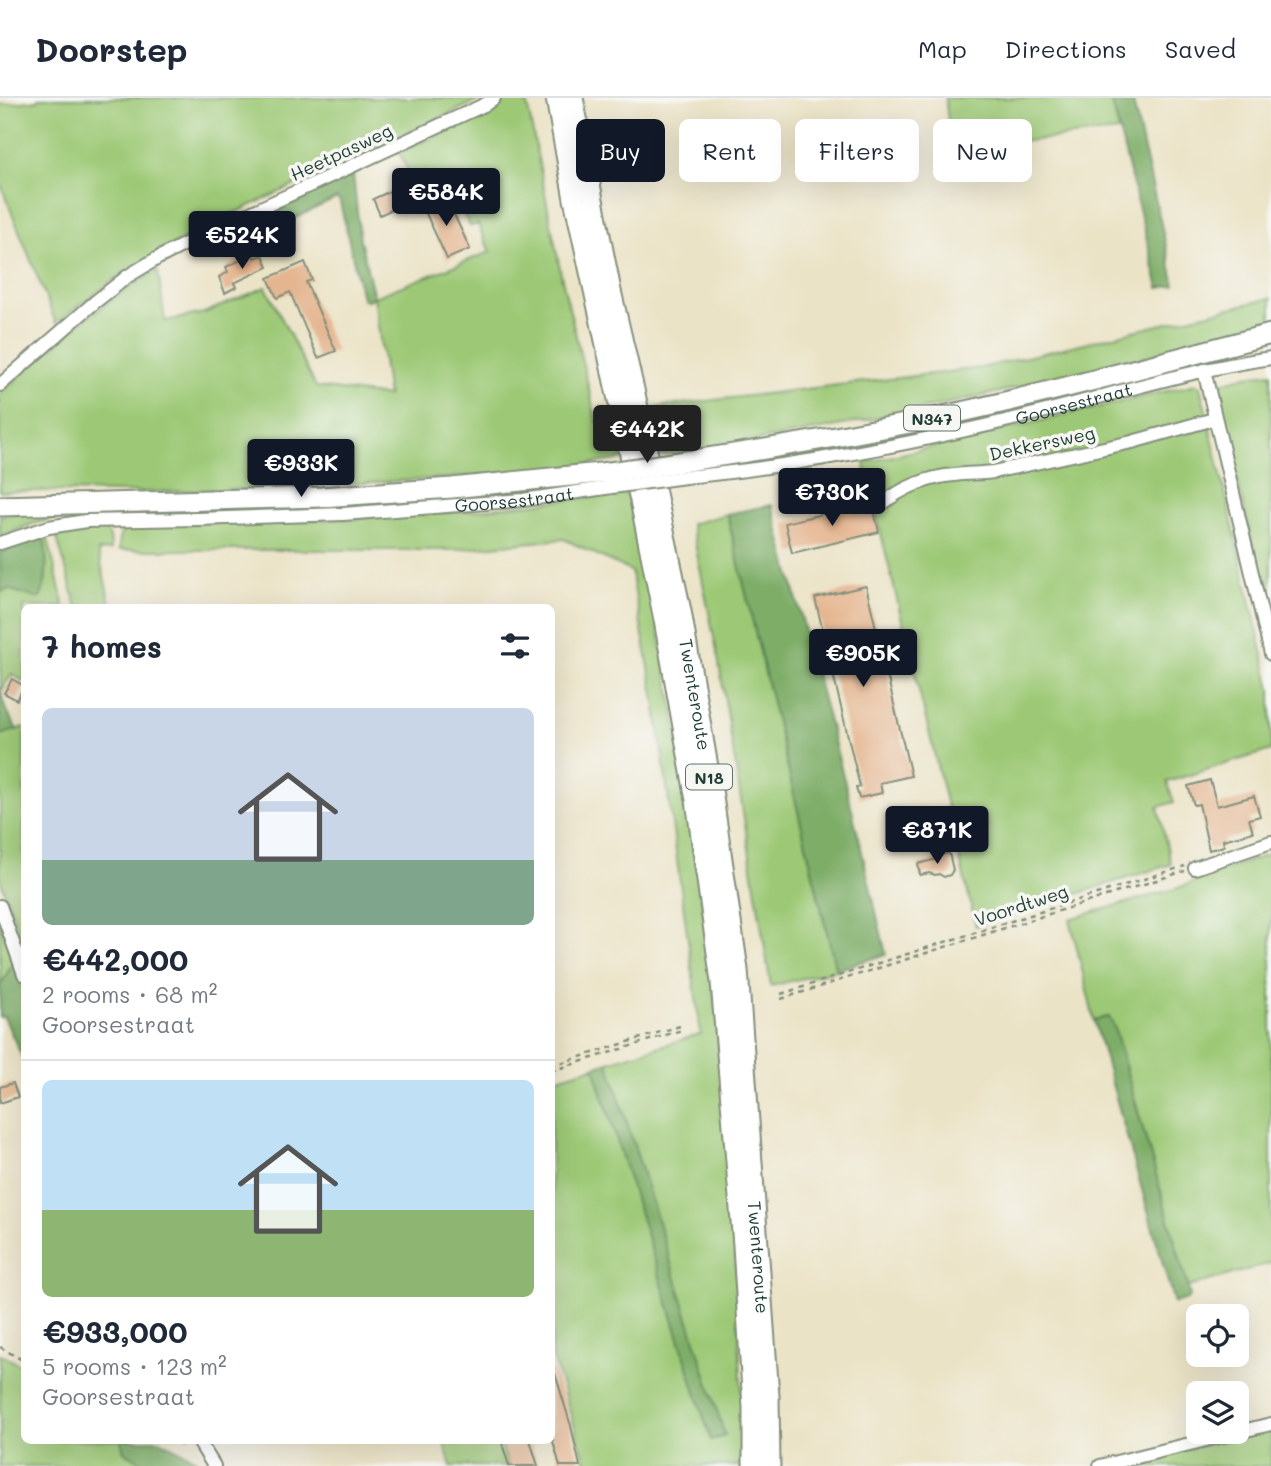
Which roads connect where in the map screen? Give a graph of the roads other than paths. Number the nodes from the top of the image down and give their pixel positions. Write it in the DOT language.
graph roads {
  1 [pos="494,98"];
  2 [pos="556,98"];
  3 [pos="573,98"];
  4 [pos="1271,334"];
  5 [pos="1271,358"];
  6 [pos="1204,370"];
  7 [pos="0,385"];
  8 [pos="1214,419"];
  9 [pos="683,470"];
  10 [pos="611,479"];
  11 [pos="881,505"];
  12 [pos="0,506"];
  13 [pos="0,543"];
  14 [pos="1271,654"];
  15 [pos="1271,842"];
  16 [pos="1195,868"];
  17 [pos="0,906"];
  18 [pos="21,966"];
  19 [pos="1271,1424"];
  20 [pos="199,1444"];
  21 [pos="214,1466"];
  22 [pos="753,1466"];
  23 [pos="770,1466"];
  24 [pos="1100,1466"];
  1 -- 7 [label="street, Heetpasweg"];
  2 -- 22 [label="main road, Twenteroute / N18"];
  3 -- 23 [label="main road, Twenteroute / N18"];
  4 -- 9 [label="main road, Goorsestraat / N347"];
  5 -- 6 [label="street, Goorsestraat"];
  6 -- 8 [label="street"];
  6 -- 9 [label="street, Goorsestraat"];
  8 -- 11 [label="street, Dekkersweg"];
  8 -- 14 [label="street"];
  9 -- 10 [label="main road, Goorsestraat / N347, bridge"];
  10 -- 12 [label="main road, Goorsestraat / N347"];
  10 -- 13 [label="street, Goorsestraat"];
  15 -- 16 [label="street"];
  17 -- 18 [label="street"];
  19 -- 24 [label="street"];
  20 -- 21 [label="street"];
}
